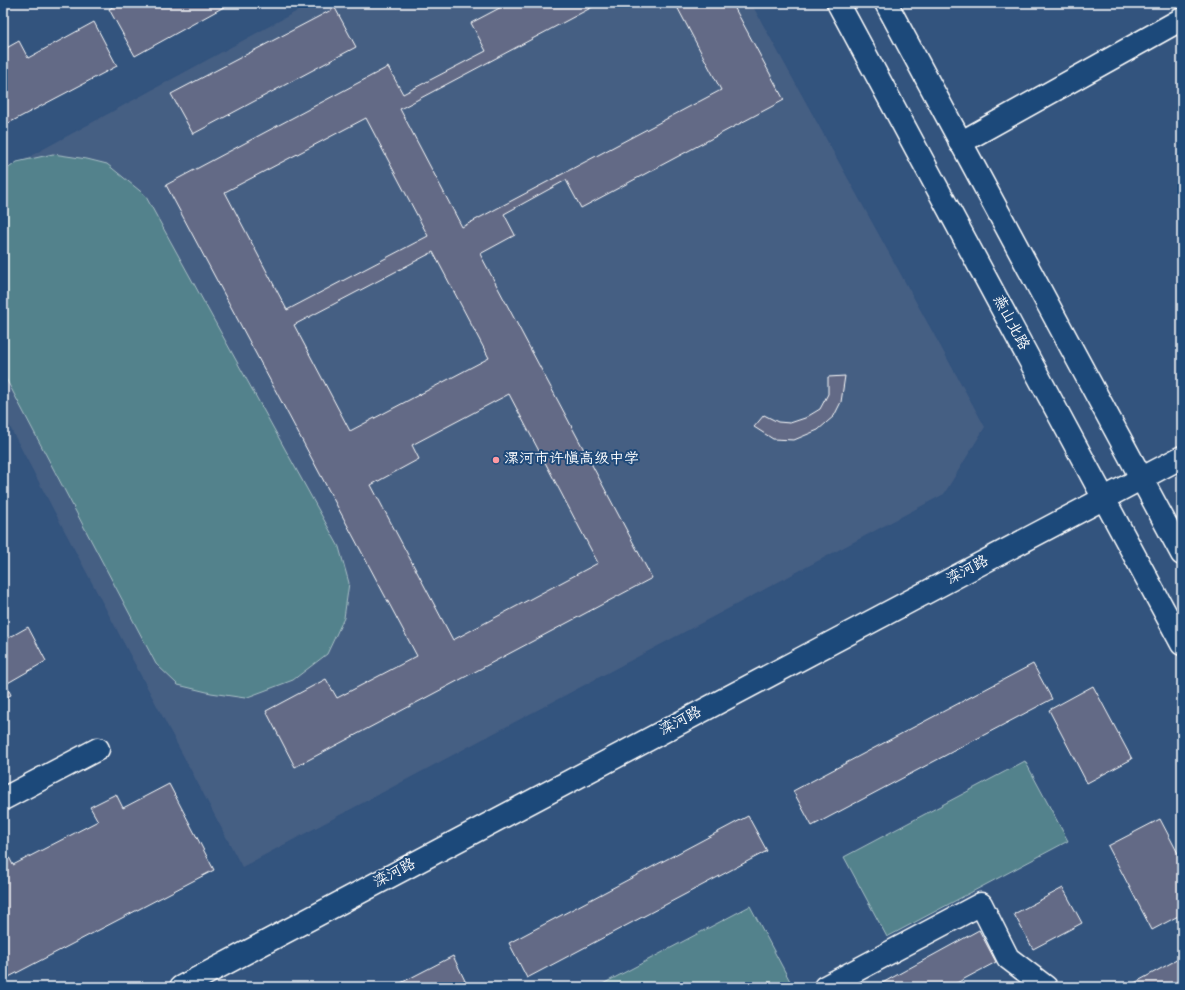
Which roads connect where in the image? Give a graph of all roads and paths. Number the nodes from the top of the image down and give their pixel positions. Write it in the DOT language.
graph roads {
  1 [pos="838,3"];
  2 [pos="886,3"];
  3 [pos="1182,18"];
  4 [pos="960,143"];
  5 [pos="1182,457"];
  6 [pos="1142,478"];
  7 [pos="1105,498"];
  8 [pos="1182,554"];
  9 [pos="1182,644"];
  10 [pos="98,749"];
  11 [pos="3,800"];
  12 [pos="180,987"];
  13 [pos="825,987"];
  14 [pos="1046,987"];
  1 -- 7 [label="street, 燕山北路"];
  2 -- 4 [label="street"];
  3 -- 4 [label="street"];
  4 -- 6 [label="street"];
  5 -- 6 [label="street, 滦河路"];
  6 -- 7 [label="street, 滦河路"];
  6 -- 8 [label="street"];
  7 -- 9 [label="street, 燕山北路"];
  7 -- 12 [label="street, 滦河路"];
  10 -- 11 [label="street"];
  13 -- 14 [label="street"];
}
